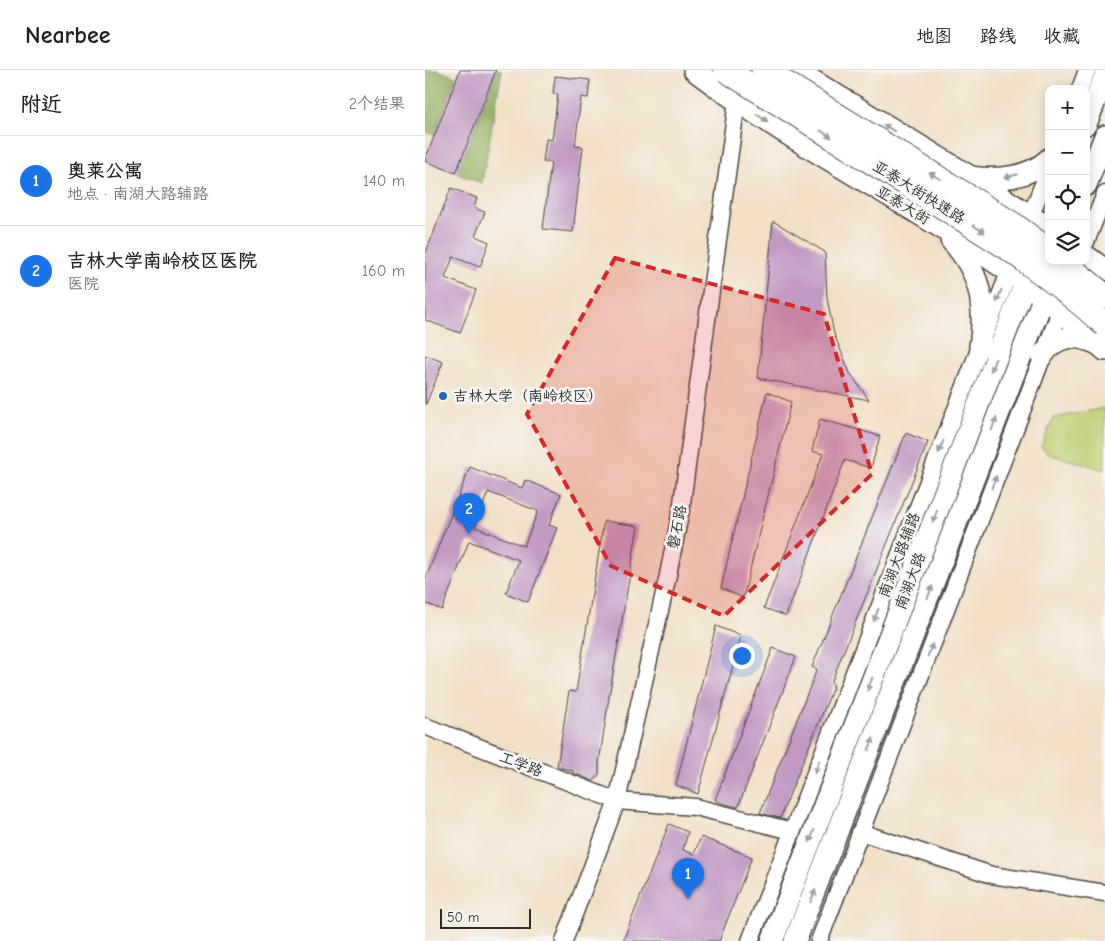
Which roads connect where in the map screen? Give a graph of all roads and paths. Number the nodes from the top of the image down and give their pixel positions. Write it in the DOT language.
graph roads {
  1 [pos="694,70"];
  2 [pos="726,70"];
  3 [pos="764,70"];
  4 [pos="795,70"];
  5 [pos="1087,70"];
  6 [pos="1105,76"];
  7 [pos="1081,85"];
  8 [pos="737,101"];
  9 [pos="1090,114"];
  10 [pos="1105,136"];
  11 [pos="1045,162"];
  12 [pos="1048,175"];
  13 [pos="1090,175"];
  14 [pos="969,176"];
  15 [pos="1105,194"];
  16 [pos="1044,223"];
  17 [pos="939,227"];
  18 [pos="1090,232"];
  19 [pos="1045,247"];
  20 [pos="1090,259"];
  21 [pos="1055,265"];
  22 [pos="1067,265"];
  23 [pos="1077,265"];
  24 [pos="1105,270"];
  25 [pos="1017,277"];
  26 [pos="1105,296"];
  27 [pos="1043,297"];
  28 [pos="1060,310"];
  29 [pos="1103,340"];
  30 [pos="979,347"];
  31 [pos="1042,356"];
  32 [pos="425,726"];
  33 [pos="617,801"];
  34 [pos="792,831"];
  35 [pos="860,832"];
  36 [pos="1105,893"];
  37 [pos="564,941"];
  38 [pos="749,941"];
  39 [pos="772,941"];
  40 [pos="795,941"];
  41 [pos="819,941"];
  1 -- 8 [label="main road, 亚泰大街"];
  2 -- 29 [label="highway, 亚泰大街快速路, one-way, bridge"];
  19 -- 3 [label="highway, 亚泰大街快速路, one-way, bridge"];
  14 -- 4 [label="main road, one-way"];
  5 -- 7 [label="street"];
  6 -- 9 [label="main road"];
  8 -- 17 [label="main road, 亚泰大街, one-way"];
  8 -- 33 [label="street, 磐石路"];
  10 -- 13 [label="main road"];
  11 -- 14 [label="main road, one-way"];
  12 -- 16 [label="street"];
  14 -- 16 [label="main road"];
  15 -- 18 [label="street"];
  16 -- 25 [label="main road, 南湖大路"];
  17 -- 25 [label="main road, 亚泰大街"];
  17 -- 30 [label="main road"];
  20 -- 24 [label="main road"];
  21 -- 27 [label="main road, 南湖大路"];
  22 -- 26 [label="highway, bridge"];
  23 -- 28 [label="street"];
  25 -- 27 [label="main road, 亚泰大街"];
  25 -- 30 [label="street, 南湖大路辅路, one-way"];
  25 -- 39 [label="main road, 南湖大路, one-way"];
  27 -- 28 [label="main road, 亚泰大街"];
  40 -- 27 [label="main road, 南湖大路, one-way"];
  28 -- 29 [label="main road, 亚泰大街"];
  28 -- 31 [label="street"];
  29 -- 31 [label="main road"];
  30 -- 34 [label="street, 南湖大路辅路, one-way"];
  35 -- 31 [label="street, one-way"];
  32 -- 33 [label="street, 工学路"];
  33 -- 34 [label="street, 工学路"];
  33 -- 37 [label="street, 磐石路"];
  34 -- 38 [label="street, 南湖大路辅路"];
  35 -- 36 [label="street"];
  35 -- 41 [label="street"];
}
